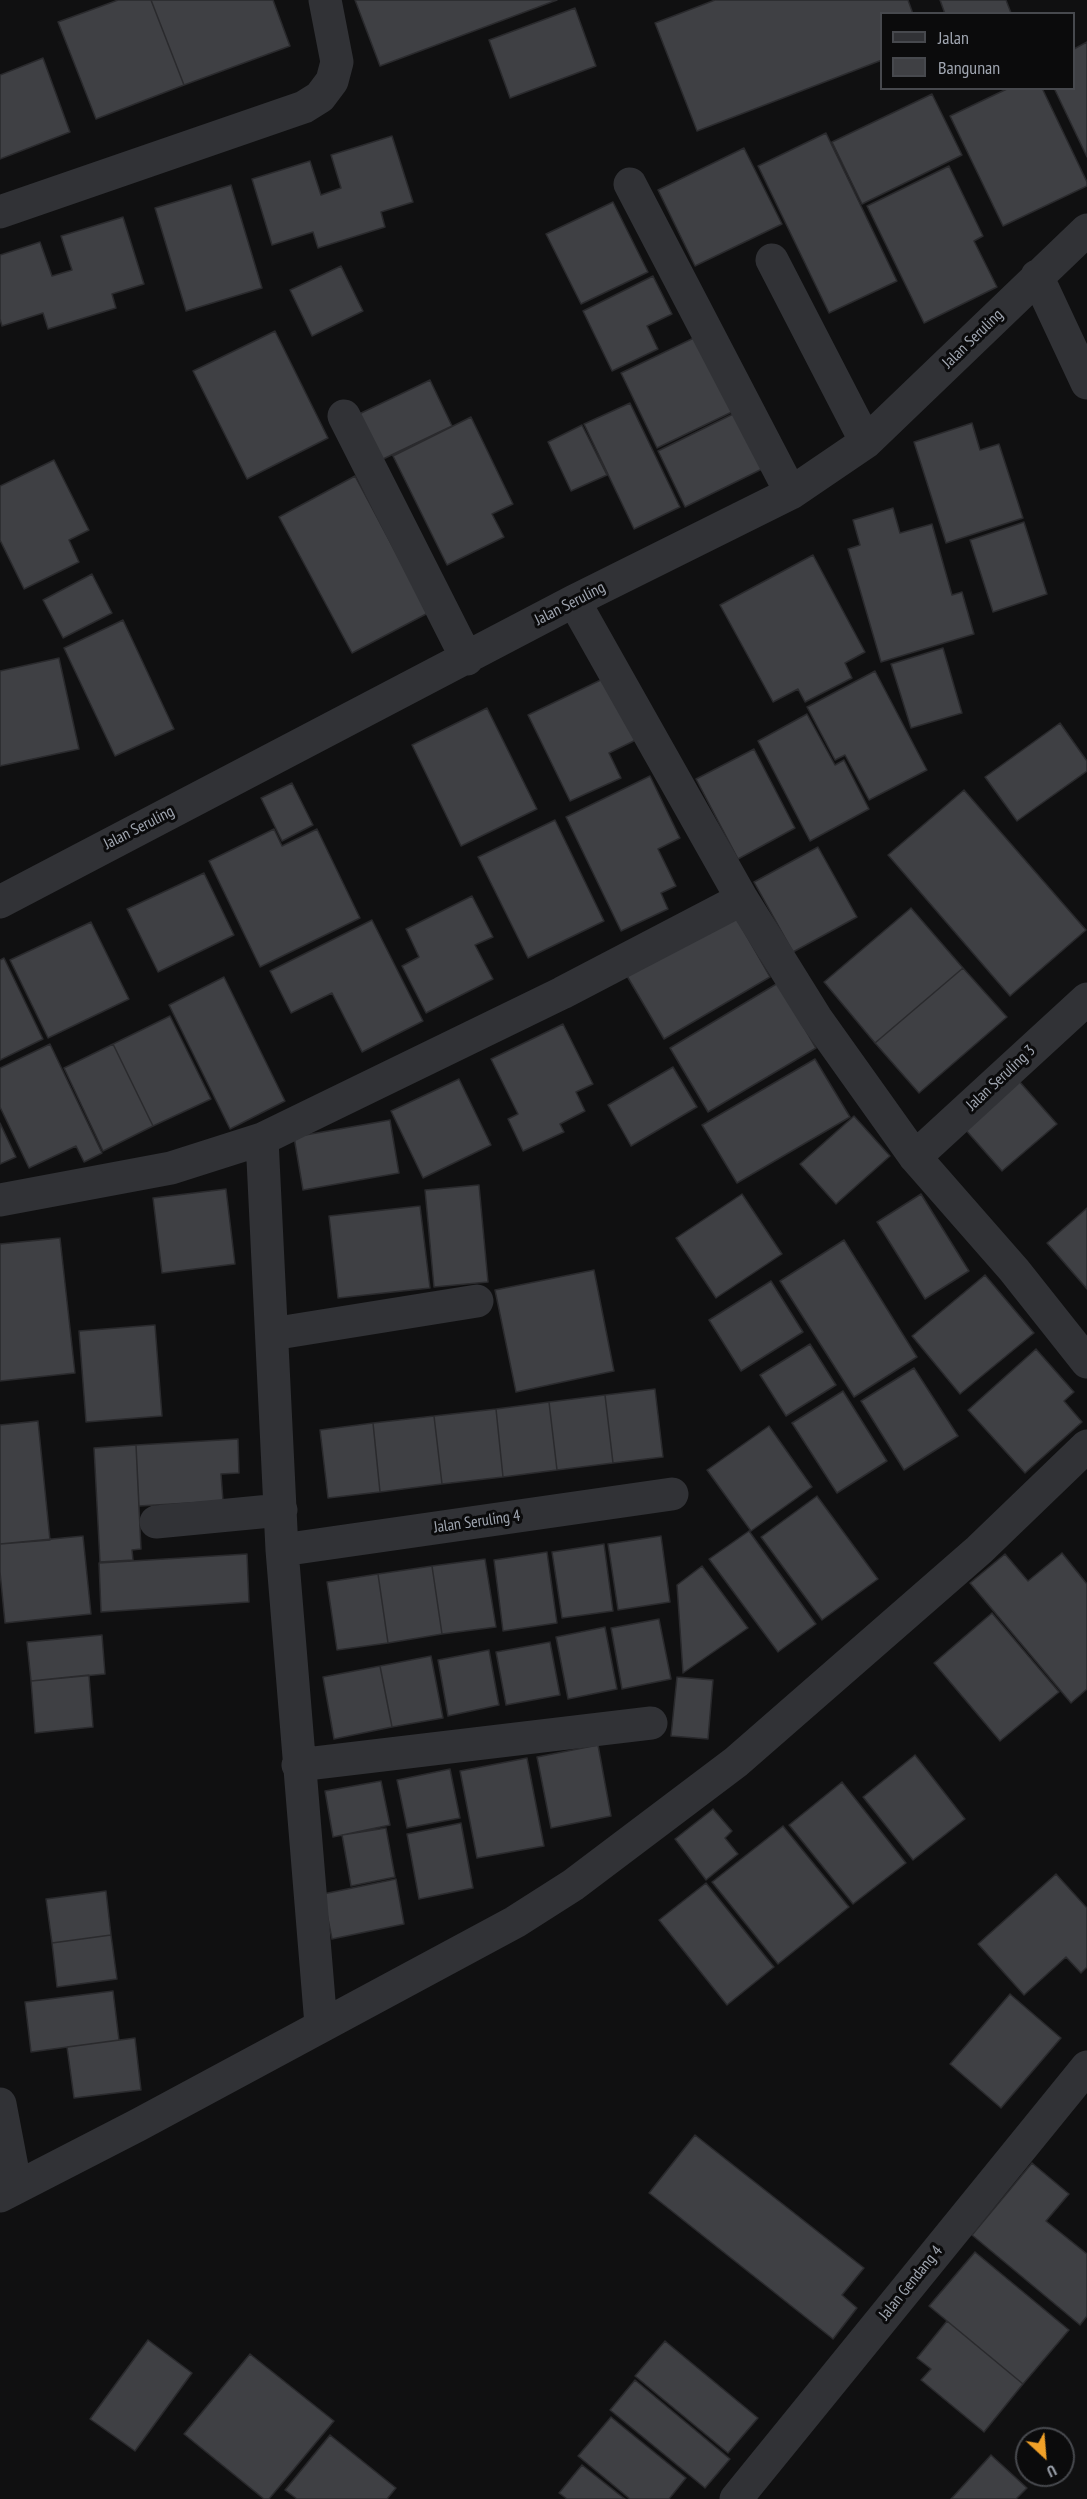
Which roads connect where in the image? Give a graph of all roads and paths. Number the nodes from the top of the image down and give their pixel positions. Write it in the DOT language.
graph roads {
  1 [pos="325,0"];
  2 [pos="630,184"];
  3 [pos="0,212"];
  4 [pos="1087,230"];
  5 [pos="771,260"];
  6 [pos="1037,276"];
  7 [pos="1087,383"];
  8 [pos="344,416"];
  9 [pos="866,442"];
  10 [pos="792,493"];
  11 [pos="574,601"];
  12 [pos="467,659"];
  13 [pos="742,899"];
  14 [pos="0,902"];
  15 [pos="1087,999"];
  16 [pos="262,1139"];
  17 [pos="915,1157"];
  18 [pos="0,1200"];
  19 [pos="477,1301"];
  20 [pos="272,1334"];
  21 [pos="1087,1362"];
  22 [pos="1087,1446"];
  23 [pos="672,1494"];
  24 [pos="281,1510"];
  25 [pos="156,1522"];
  26 [pos="282,1550"];
  27 [pos="651,1723"];
  28 [pos="298,1765"];
  29 [pos="321,2025"];
  30 [pos="1087,2067"];
  31 [pos="0,2104"];
  32 [pos="8,2192"];
  33 [pos="736,2499"];
  1 -- 3 [label="street"];
  2 -- 10 [label="street"];
  4 -- 6 [label="street, Jalan Seruling"];
  5 -- 9 [label="street"];
  6 -- 7 [label="street"];
  6 -- 9 [label="street, Jalan Seruling"];
  8 -- 12 [label="street"];
  9 -- 10 [label="street, Jalan Seruling"];
  10 -- 11 [label="street, Jalan Seruling"];
  11 -- 12 [label="street, Jalan Seruling"];
  11 -- 13 [label="street"];
  12 -- 14 [label="street, Jalan Seruling"];
  13 -- 16 [label="street"];
  13 -- 17 [label="street"];
  15 -- 17 [label="street, Jalan Seruling 3"];
  16 -- 18 [label="street"];
  16 -- 20 [label="street"];
  17 -- 21 [label="street"];
  19 -- 20 [label="street"];
  20 -- 24 [label="street"];
  22 -- 29 [label="street"];
  23 -- 26 [label="street, Jalan Seruling 4"];
  24 -- 25 [label="street"];
  24 -- 26 [label="street"];
  26 -- 28 [label="street"];
  27 -- 28 [label="street"];
  28 -- 29 [label="street"];
  29 -- 32 [label="street"];
  30 -- 33 [label="street, Jalan Gendang 4"];
  31 -- 32 [label="street"];
}
